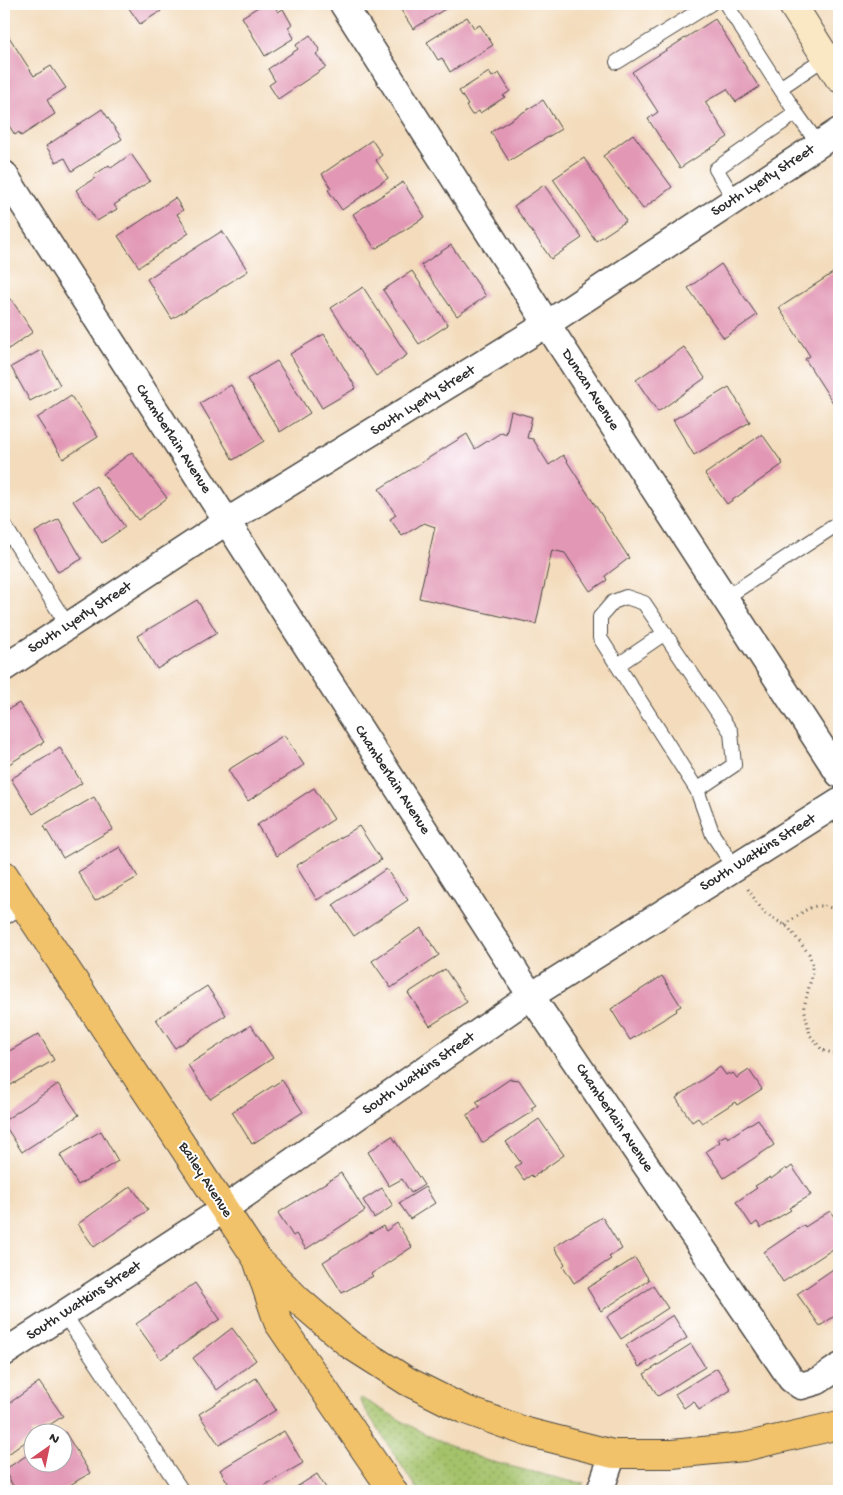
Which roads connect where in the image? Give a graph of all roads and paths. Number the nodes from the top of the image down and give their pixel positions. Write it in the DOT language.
graph roads {
  1 [pos="343,4"];
  2 [pos="710,4"];
  3 [pos="726,4"];
  4 [pos="792,4"];
  5 [pos="617,62"];
  6 [pos="833,68"];
  7 [pos="780,88"];
  8 [pos="796,113"];
  9 [pos="829,138"];
  10 [pos="4,174"];
  11 [pos="735,200"];
  12 [pos="547,324"];
  13 [pos="226,522"];
  14 [pos="839,522"];
  15 [pos="4,524"];
  16 [pos="725,598"];
  17 [pos="68,626"];
  18 [pos="665,633"];
  19 [pos="618,665"];
  20 [pos="4,668"];
  21 [pos="839,774"];
  22 [pos="697,790"];
  23 [pos="839,802"];
  24 [pos="734,867"];
  25 [pos="4,875"];
  26 [pos="14,912"];
  27 [pos="839,912"];
  28 [pos="784,925"];
  29 [pos="531,996"];
  30 [pos="839,1055"];
  31 [pos="224,1209"];
  32 [pos="257,1259"];
  33 [pos="64,1314"];
  34 [pos="4,1353"];
  35 [pos="839,1367"];
  36 [pos="837,1429"];
  37 [pos="613,1454"];
  38 [pos="182,1491"];
  39 [pos="393,1491"];
  40 [pos="600,1491"];
  1 -- 12 [label="street, Duncan Avenue"];
  2 -- 5 [label="lane"];
  3 -- 7 [label="lane"];
  4 -- 6 [label="main road"];
  6 -- 7 [label="lane"];
  7 -- 8 [label="lane"];
  8 -- 9 [label="lane"];
  8 -- 11 [label="lane"];
  9 -- 11 [label="street, South Lyerly Street"];
  10 -- 13 [label="street, Chamberlain Avenue"];
  11 -- 12 [label="street, South Lyerly Street"];
  12 -- 13 [label="street, South Lyerly Street"];
  12 -- 16 [label="street, Duncan Avenue"];
  13 -- 17 [label="street, South Lyerly Street"];
  13 -- 29 [label="street, Chamberlain Avenue"];
  14 -- 16 [label="lane"];
  15 -- 17 [label="lane"];
  16 -- 21 [label="street, Duncan Avenue"];
  17 -- 20 [label="street, South Lyerly Street"];
  18 -- 19 [label="lane"];
  18 -- 19 [label="lane"];
  18 -- 22 [label="lane"];
  19 -- 22 [label="lane"];
  22 -- 24 [label="lane"];
  23 -- 24 [label="street, South Watkins Street"];
  24 -- 28 [label="path"];
  24 -- 29 [label="street, South Watkins Street"];
  25 -- 26 [label="main road, Bailey Avenue"];
  26 -- 31 [label="main road, Bailey Avenue"];
  27 -- 28 [label="path"];
  28 -- 30 [label="path"];
  29 -- 31 [label="street, South Watkins Street"];
  29 -- 35 [label="street, Chamberlain Avenue"];
  31 -- 32 [label="main road, Bailey Avenue"];
  31 -- 33 [label="street, South Watkins Street"];
  32 -- 37 [label="main road"];
  32 -- 39 [label="main road, Bailey Avenue"];
  33 -- 34 [label="street, South Watkins Street"];
  33 -- 38 [label="lane"];
  36 -- 37 [label="main road"];
  37 -- 40 [label="street"];
}
